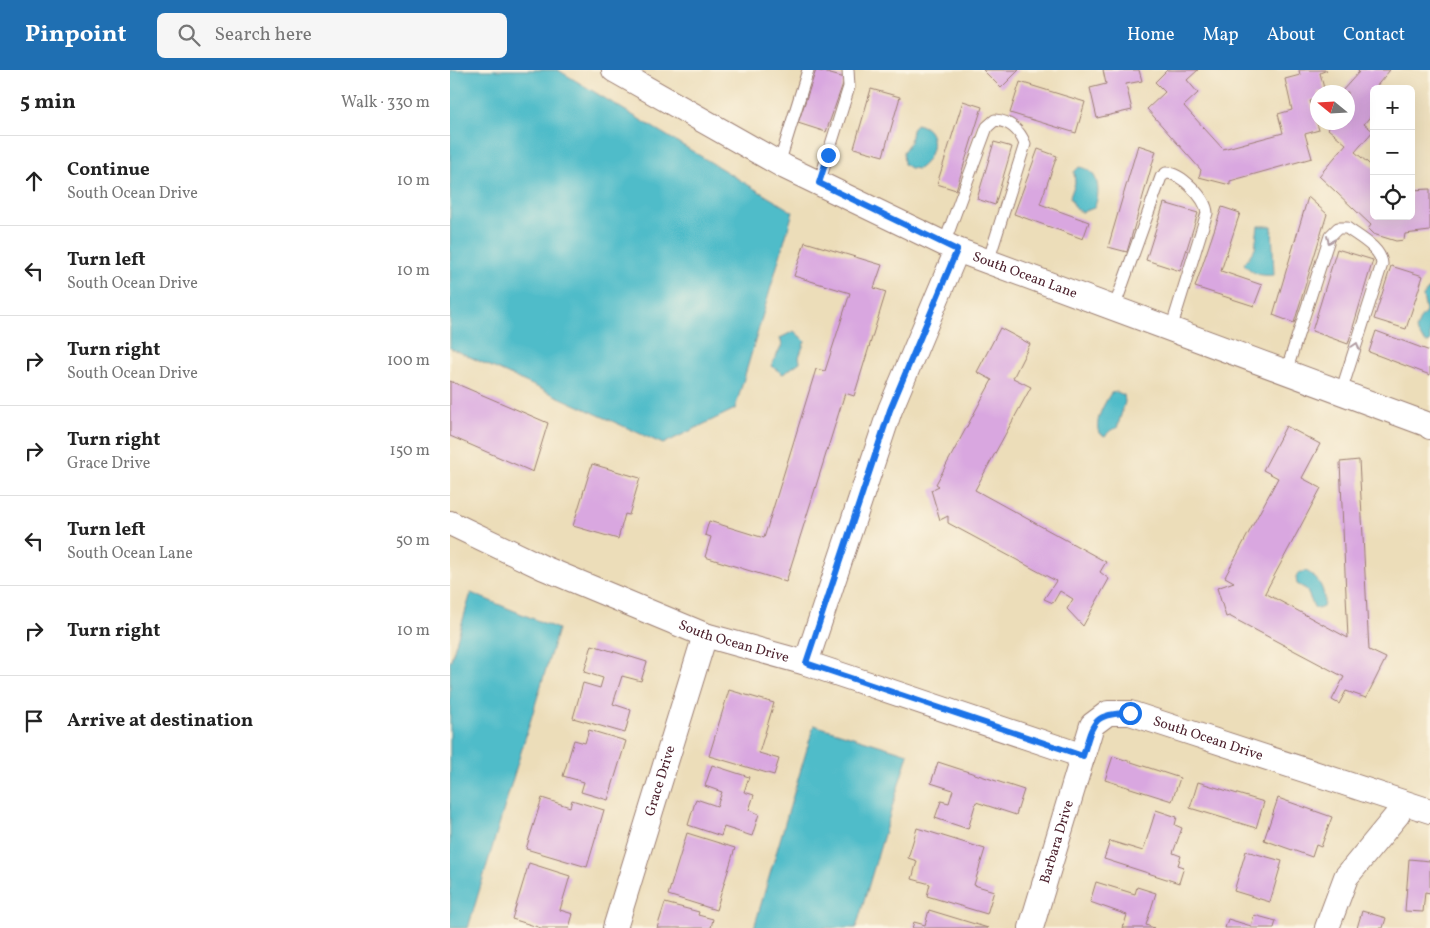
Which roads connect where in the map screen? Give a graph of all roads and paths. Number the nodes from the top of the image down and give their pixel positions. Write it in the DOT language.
graph roads {
  1 [pos="614,70"];
  2 [pos="808,70"];
  3 [pos="848,70"];
  4 [pos="779,164"];
  5 [pos="819,183"];
  6 [pos="951,247"];
  7 [pos="988,262"];
  8 [pos="1114,308"];
  9 [pos="1171,329"];
  10 [pos="1286,372"];
  11 [pos="1341,392"];
  12 [pos="1429,426"];
  13 [pos="450,523"];
  14 [pos="705,634"];
  15 [pos="806,663"];
  16 [pos="1083,756"];
  17 [pos="1401,802"];
  18 [pos="1430,811"];
  19 [pos="615,928"];
  20 [pos="1030,928"];
  21 [pos="1328,928"];
  1 -- 4 [label="street, South Ocean Lane"];
  2 -- 4 [label="lane"];
  3 -- 5 [label="lane"];
  4 -- 5 [label="street, South Ocean Lane"];
  5 -- 6 [label="street, South Ocean Lane"];
  6 -- 7 [label="street, South Ocean Lane"];
  6 -- 7 [label="lane"];
  6 -- 15 [label="street"];
  7 -- 8 [label="street, South Ocean Lane"];
  8 -- 9 [label="street, South Ocean Lane"];
  8 -- 9 [label="lane"];
  9 -- 10 [label="street, South Ocean Lane"];
  10 -- 11 [label="street, South Ocean Lane"];
  11 -- 10 [label="lane, one-way"];
  11 -- 12 [label="street, South Ocean Lane"];
  13 -- 14 [label="street, South Ocean Drive"];
  14 -- 15 [label="street, South Ocean Drive"];
  14 -- 19 [label="street, Grace Drive"];
  15 -- 16 [label="street, South Ocean Drive"];
  16 -- 17 [label="street, South Ocean Drive"];
  16 -- 20 [label="street, Barbara Drive"];
  17 -- 18 [label="street, South Ocean Drive"];
  17 -- 21 [label="street"];
}
